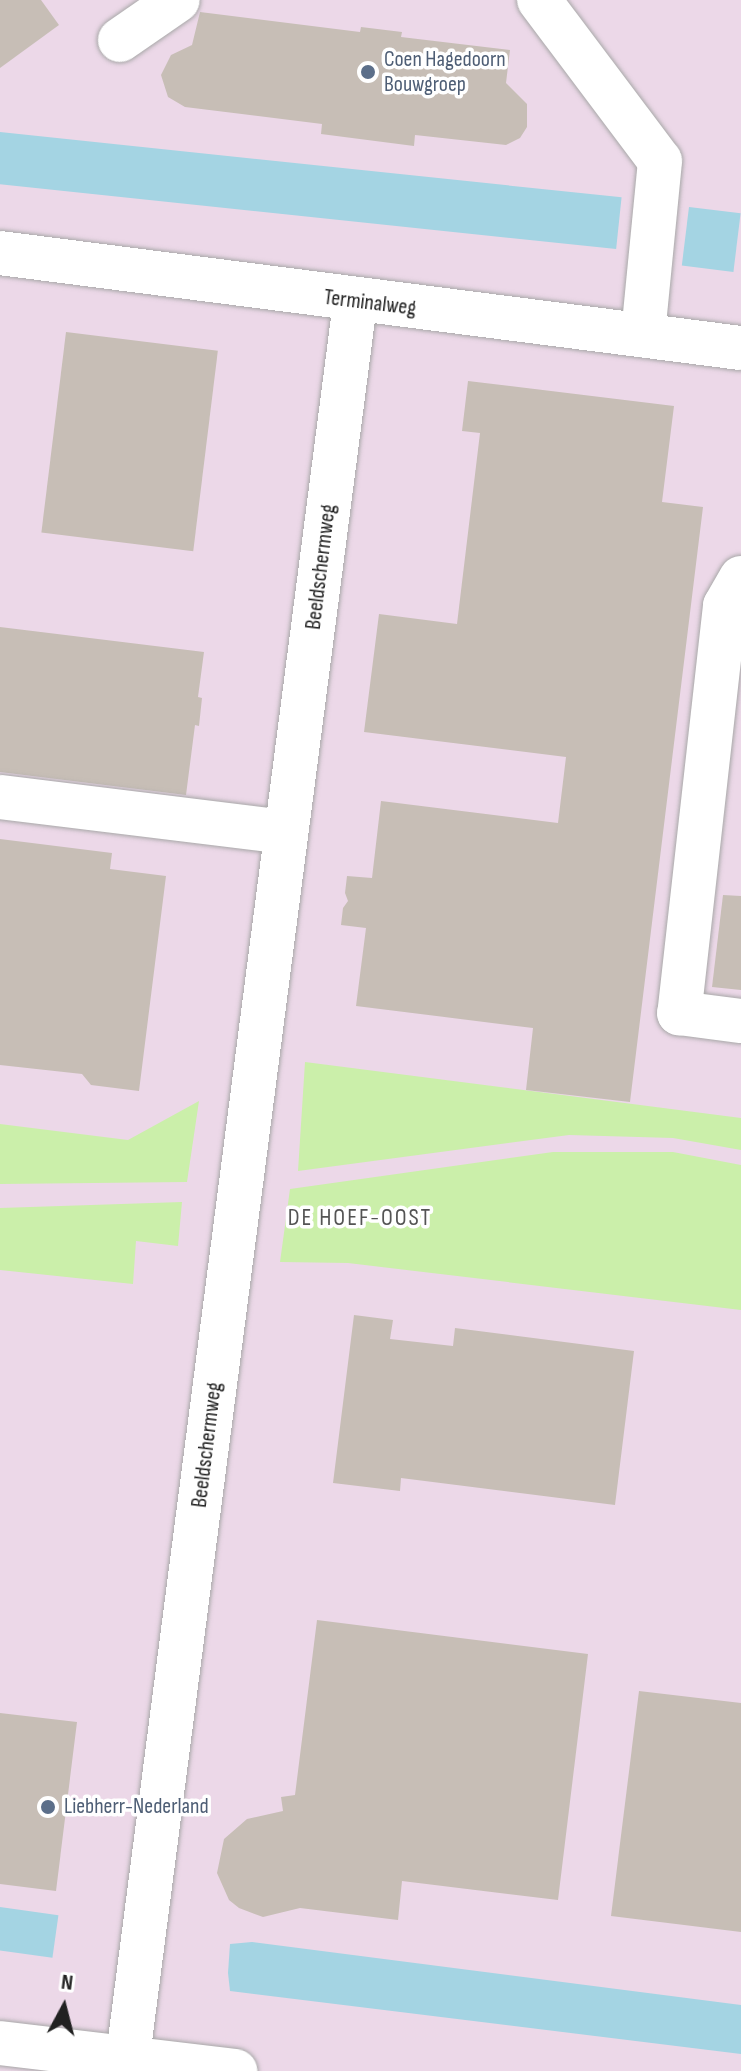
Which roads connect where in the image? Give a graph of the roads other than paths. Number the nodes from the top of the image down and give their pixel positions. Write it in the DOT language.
graph roads {
  1 [pos="178,0"];
  2 [pos="539,0"];
  3 [pos="120,40"];
  4 [pos="0,253"];
  5 [pos="355,302"];
  6 [pos="643,335"];
  7 [pos="741,348"];
  8 [pos="741,578"];
  9 [pos="0,797"];
  10 [pos="286,832"];
  11 [pos="741,1021"];
  12 [pos="0,2043"];
  13 [pos="126,2064"];
  14 [pos="235,2071"];
  1 -- 3 [label="street"];
  2 -- 6 [label="street"];
  4 -- 5 [label="street, Terminalweg"];
  5 -- 6 [label="street, Terminalweg"];
  5 -- 10 [label="street, Beeldschermweg"];
  6 -- 7 [label="street, Terminalweg"];
  8 -- 11 [label="street"];
  9 -- 10 [label="street"];
  10 -- 13 [label="street, Beeldschermweg"];
  12 -- 13 [label="street"];
  13 -- 14 [label="street"];
}
